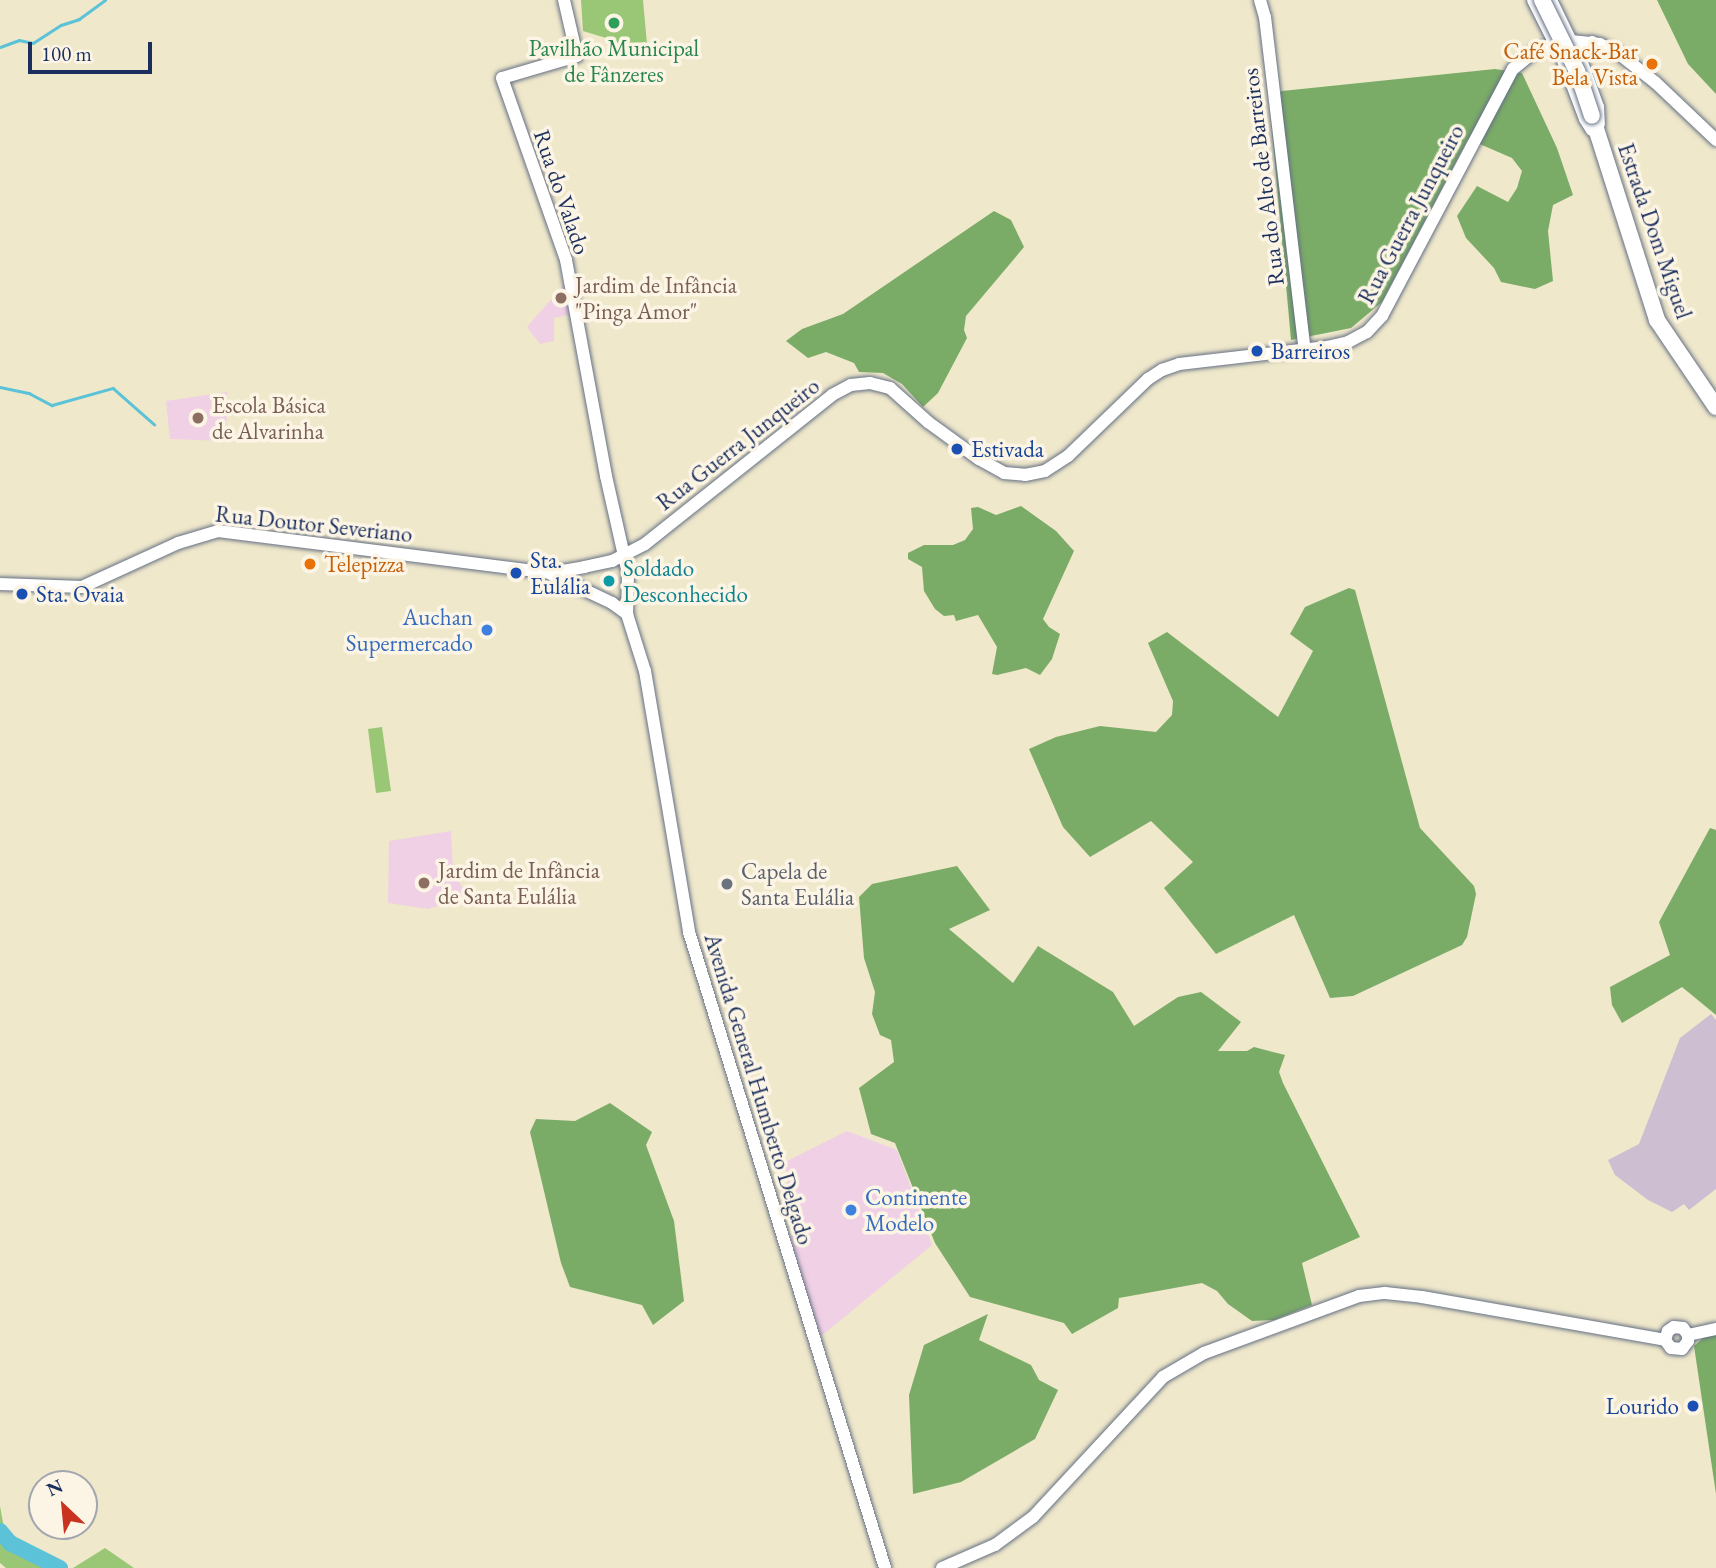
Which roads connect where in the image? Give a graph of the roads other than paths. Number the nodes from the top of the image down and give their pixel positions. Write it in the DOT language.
graph roads {
  1 [pos="564,0"];
  2 [pos="1260,0"];
  3 [pos="1533,0"];
  4 [pos="1542,0"];
  5 [pos="1552,0"];
  6 [pos="1569,41"];
  7 [pos="1592,42"];
  8 [pos="1554,44"];
  9 [pos="1580,57"];
  10 [pos="1599,138"];
  11 [pos="1716,140"];
  12 [pos="1305,351"];
  13 [pos="1716,407"];
  14 [pos="640,545"];
  15 [pos="623,554"];
  16 [pos="584,567"];
  17 [pos="551,573"];
  18 [pos="628,574"];
  19 [pos="0,584"];
  20 [pos="585,592"];
  21 [pos="627,593"];
  22 [pos="612,603"];
  23 [pos="627,614"];
  24 [pos="1716,1329"];
  25 [pos="885,1568"];
  26 [pos="942,1568"];
  1 -- 15 [label="street, Rua do Valado"];
  2 -- 12 [label="street, Rua do Alto de Barreiros"];
  3 -- 8 [label="street, Estrada Dom Miguel"];
  4 -- 10 [label="main road, bridge"];
  5 -- 6 [label="street, Estrada Dom Miguel"];
  6 -- 7 [label="street, Rua Guerra Junqueiro"];
  6 -- 8 [label="street, Rua Guerra Junqueiro"];
  6 -- 9 [label="street, Estrada Dom Miguel"];
  7 -- 9 [label="street"];
  7 -- 11 [label="street"];
  8 -- 10 [label="street, Estrada Dom Miguel"];
  8 -- 12 [label="street, Rua Guerra Junqueiro"];
  9 -- 10 [label="street, Estrada Dom Miguel"];
  10 -- 13 [label="main road, Estrada Dom Miguel"];
  12 -- 14 [label="street, Rua Guerra Junqueiro"];
  14 -- 15 [label="street, Rua Guerra Junqueiro"];
  14 -- 18 [label="street"];
  15 -- 16 [label="street, Rua Guerra Junqueiro"];
  15 -- 18 [label="street, Rua do Valado"];
  16 -- 17 [label="street, Rua Guerra Junqueiro"];
  16 -- 20 [label="street"];
  17 -- 19 [label="street, Rua Doutor Severiano"];
  17 -- 20 [label="street"];
  18 -- 21 [label="street, Avenida General Humberto Delgado"];
  20 -- 22 [label="street"];
  21 -- 22 [label="street"];
  21 -- 23 [label="street, Avenida General Humberto Delgado"];
  22 -- 23 [label="street"];
  23 -- 25 [label="street, Avenida General Humberto Delgado"];
  24 -- 26 [label="street"];
}
